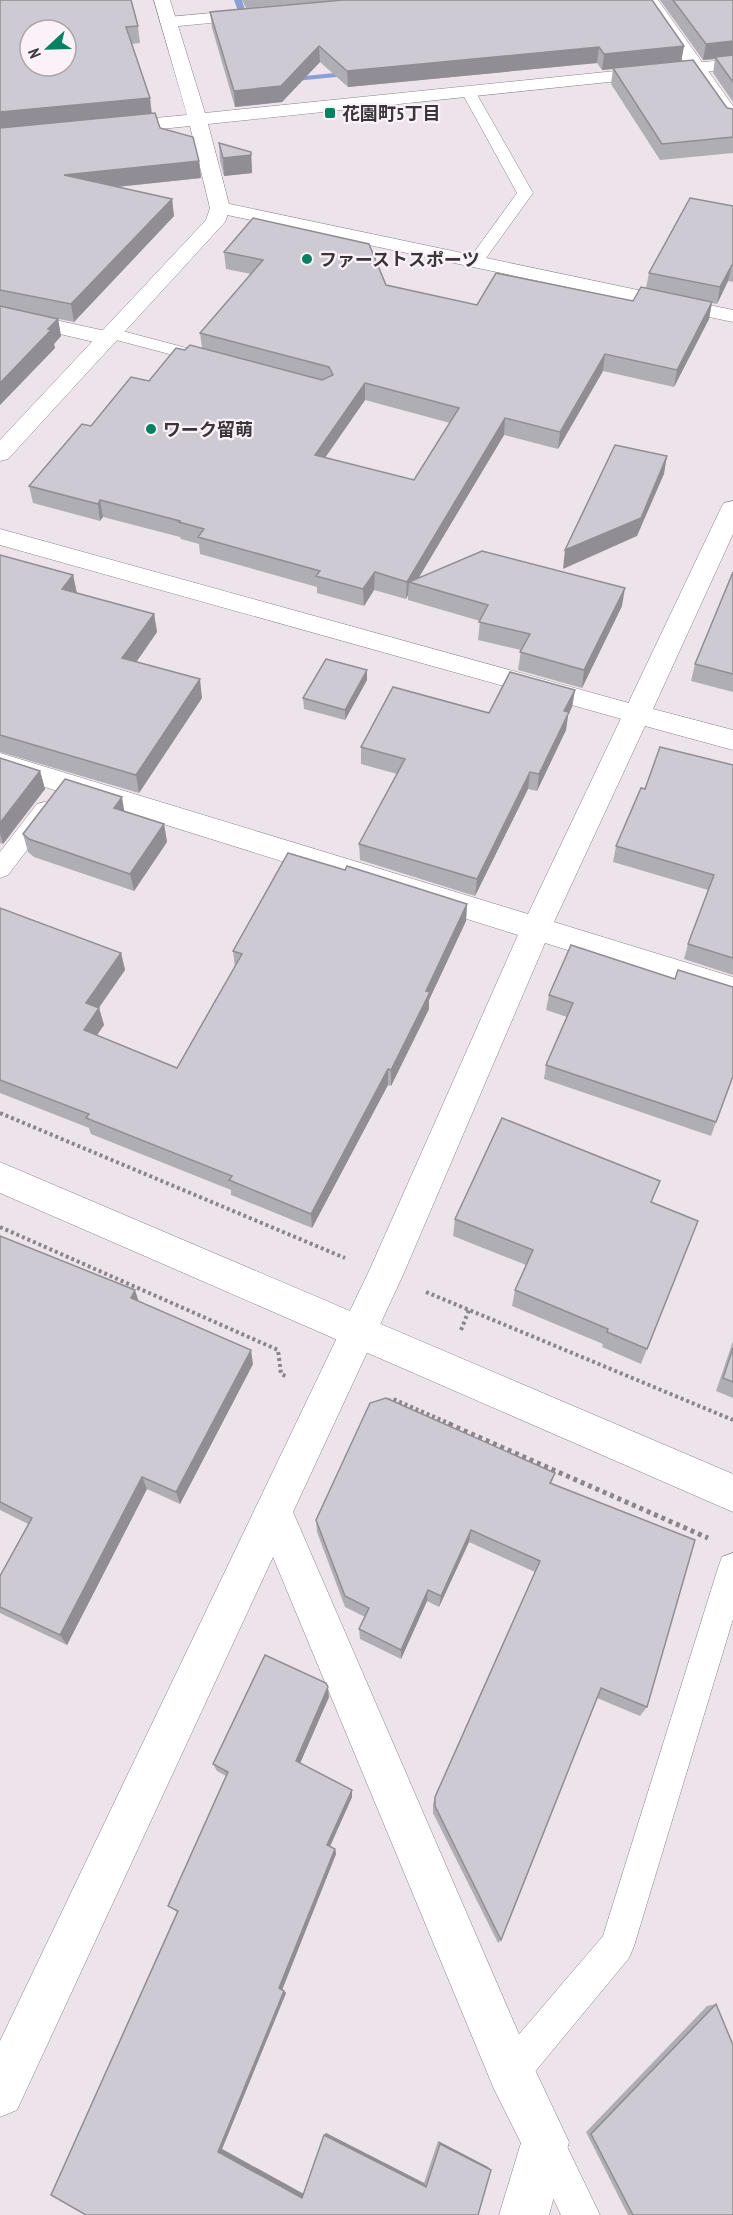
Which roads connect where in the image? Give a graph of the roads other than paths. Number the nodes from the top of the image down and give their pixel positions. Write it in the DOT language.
graph roads {
  1 [pos="162,0"];
  2 [pos="649,0"];
  3 [pos="273,13"];
  4 [pos="168,22"];
  5 [pos="733,64"];
  6 [pos="696,67"];
  7 [pos="468,91"];
  8 [pos="198,119"];
  9 [pos="733,119"];
  10 [pos="94,129"];
  11 [pos="220,208"];
  12 [pos="475,262"];
  13 [pos="731,311"];
  14 [pos="0,314"];
  15 [pos="109,336"];
  16 [pos="223,363"];
  17 [pos="0,454"];
  18 [pos="733,508"];
  19 [pos="0,537"];
  20 [pos="636,714"];
  21 [pos="733,740"];
  22 [pos="0,763"];
  23 [pos="65,783"];
  24 [pos="0,869"];
  25 [pos="537,927"];
  26 [pos="733,989"];
  27 [pos="0,1177"];
  28 [pos="357,1333"];
  29 [pos="733,1493"];
  30 [pos="273,1511"];
  31 [pos="733,1568"];
  32 [pos="511,2072"];
  33 [pos="0,2093"];
  34 [pos="545,2142"];
  35 [pos="524,2215"];
  36 [pos="581,2215"];
  1 -- 4 [label="street"];
  2 -- 6 [label="street"];
  3 -- 4 [label="street"];
  4 -- 8 [label="street"];
  5 -- 6 [label="street"];
  6 -- 7 [label="street"];
  6 -- 9 [label="street"];
  7 -- 8 [label="street"];
  7 -- 12 [label="lane"];
  8 -- 10 [label="street"];
  8 -- 11 [label="street"];
  11 -- 12 [label="street"];
  11 -- 15 [label="street"];
  12 -- 13 [label="street"];
  14 -- 15 [label="street"];
  15 -- 16 [label="lane"];
  15 -- 17 [label="street"];
  18 -- 20 [label="street"];
  19 -- 20 [label="street"];
  20 -- 21 [label="street"];
  20 -- 25 [label="street"];
  22 -- 23 [label="street"];
  23 -- 24 [label="lane"];
  23 -- 25 [label="street"];
  25 -- 26 [label="street"];
  25 -- 28 [label="street"];
  27 -- 28 [label="street"];
  28 -- 29 [label="street"];
  28 -- 30 [label="street"];
  30 -- 32 [label="street"];
  30 -- 33 [label="street"];
  31 -- 32 [label="lane"];
  32 -- 34 [label="street"];
  34 -- 35 [label="street"];
  34 -- 36 [label="lane"];
}
